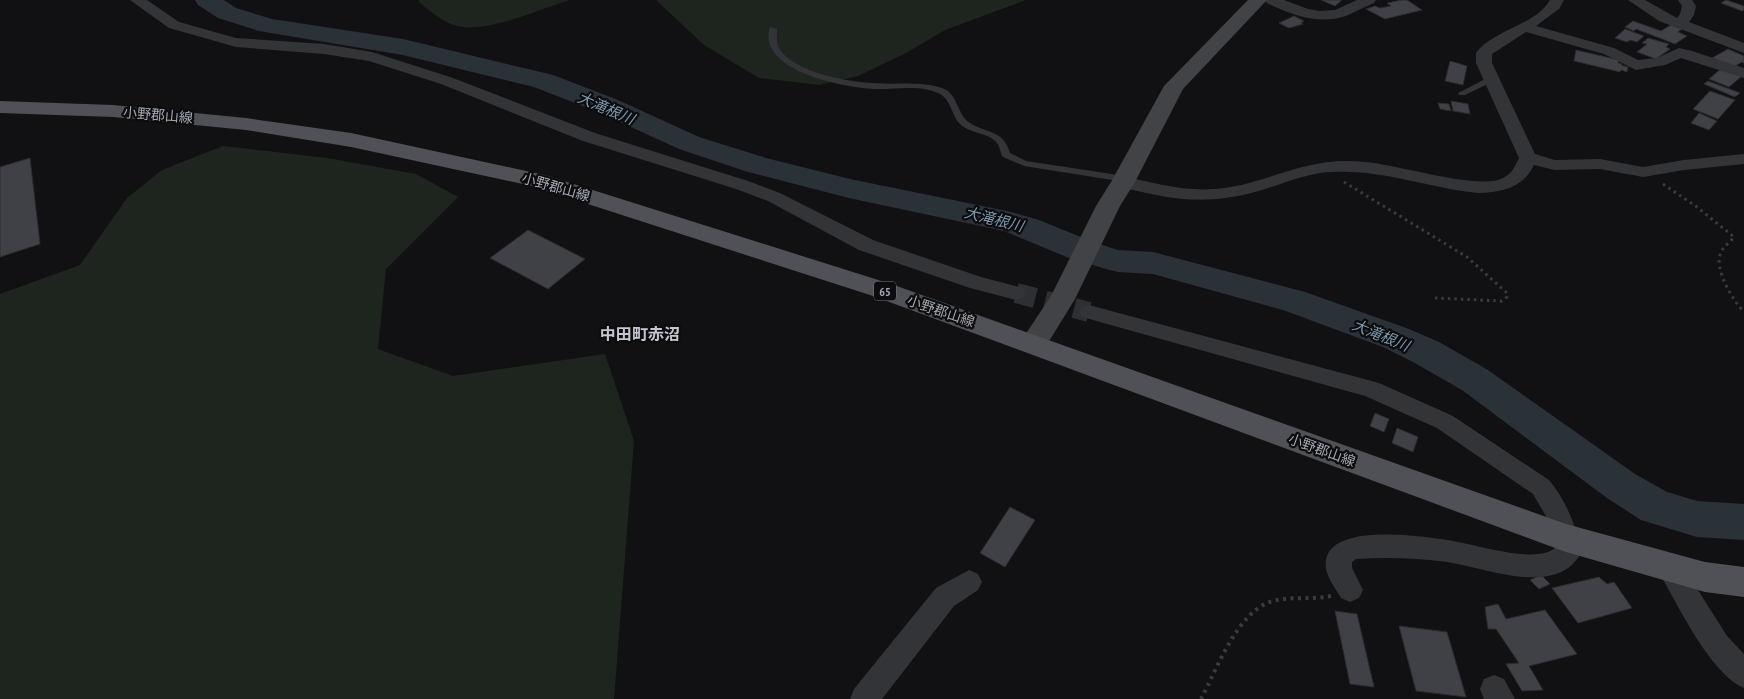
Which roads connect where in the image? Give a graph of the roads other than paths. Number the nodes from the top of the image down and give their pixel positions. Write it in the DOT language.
graph roads {
  1 [pos="136,0"];
  2 [pos="1258,0"];
  3 [pos="1272,0"];
  4 [pos="1369,0"];
  5 [pos="1558,0"];
  6 [pos="1635,0"];
  7 [pos="1685,0"];
  8 [pos="1679,24"];
  9 [pos="1524,27"];
  10 [pos="773,30"];
  11 [pos="1744,48"];
  12 [pos="1744,73"];
  13 [pos="1491,79"];
  14 [pos="1462,93"];
  15 [pos="0,107"];
  16 [pos="1528,158"];
  17 [pos="1744,159"];
  18 [pos="1124,181"];
  19 [pos="1016,293"];
  20 [pos="1089,312"];
  21 [pos="1034,344"];
  22 [pos="1566,538"];
  23 [pos="1670,568"];
  24 [pos="970,582"];
  25 [pos="1744,582"];
  26 [pos="1350,590"];
  27 [pos="1744,674"];
  28 [pos="864,699"];
  1 -- 19 [label="street"];
  2 -- 18 [label="street"];
  3 -- 4 [label="street"];
  5 -- 9 [label="street"];
  6 -- 8 [label="street"];
  7 -- 8 [label="street"];
  8 -- 11 [label="street"];
  9 -- 12 [label="street"];
  9 -- 13 [label="street"];
  10 -- 18 [label="lane"];
  13 -- 14 [label="lane"];
  13 -- 16 [label="street"];
  15 -- 21 [label="main road, 小野郡山線 / 65"];
  16 -- 17 [label="street"];
  16 -- 18 [label="street"];
  18 -- 21 [label="street"];
  20 -- 22 [label="street"];
  21 -- 22 [label="main road, 小野郡山線 / 65"];
  22 -- 23 [label="main road, 小野郡山線 / 65"];
  22 -- 26 [label="street"];
  23 -- 25 [label="main road, 小野郡山線 / 65"];
  23 -- 27 [label="street"];
  24 -- 28 [label="street"];
}
